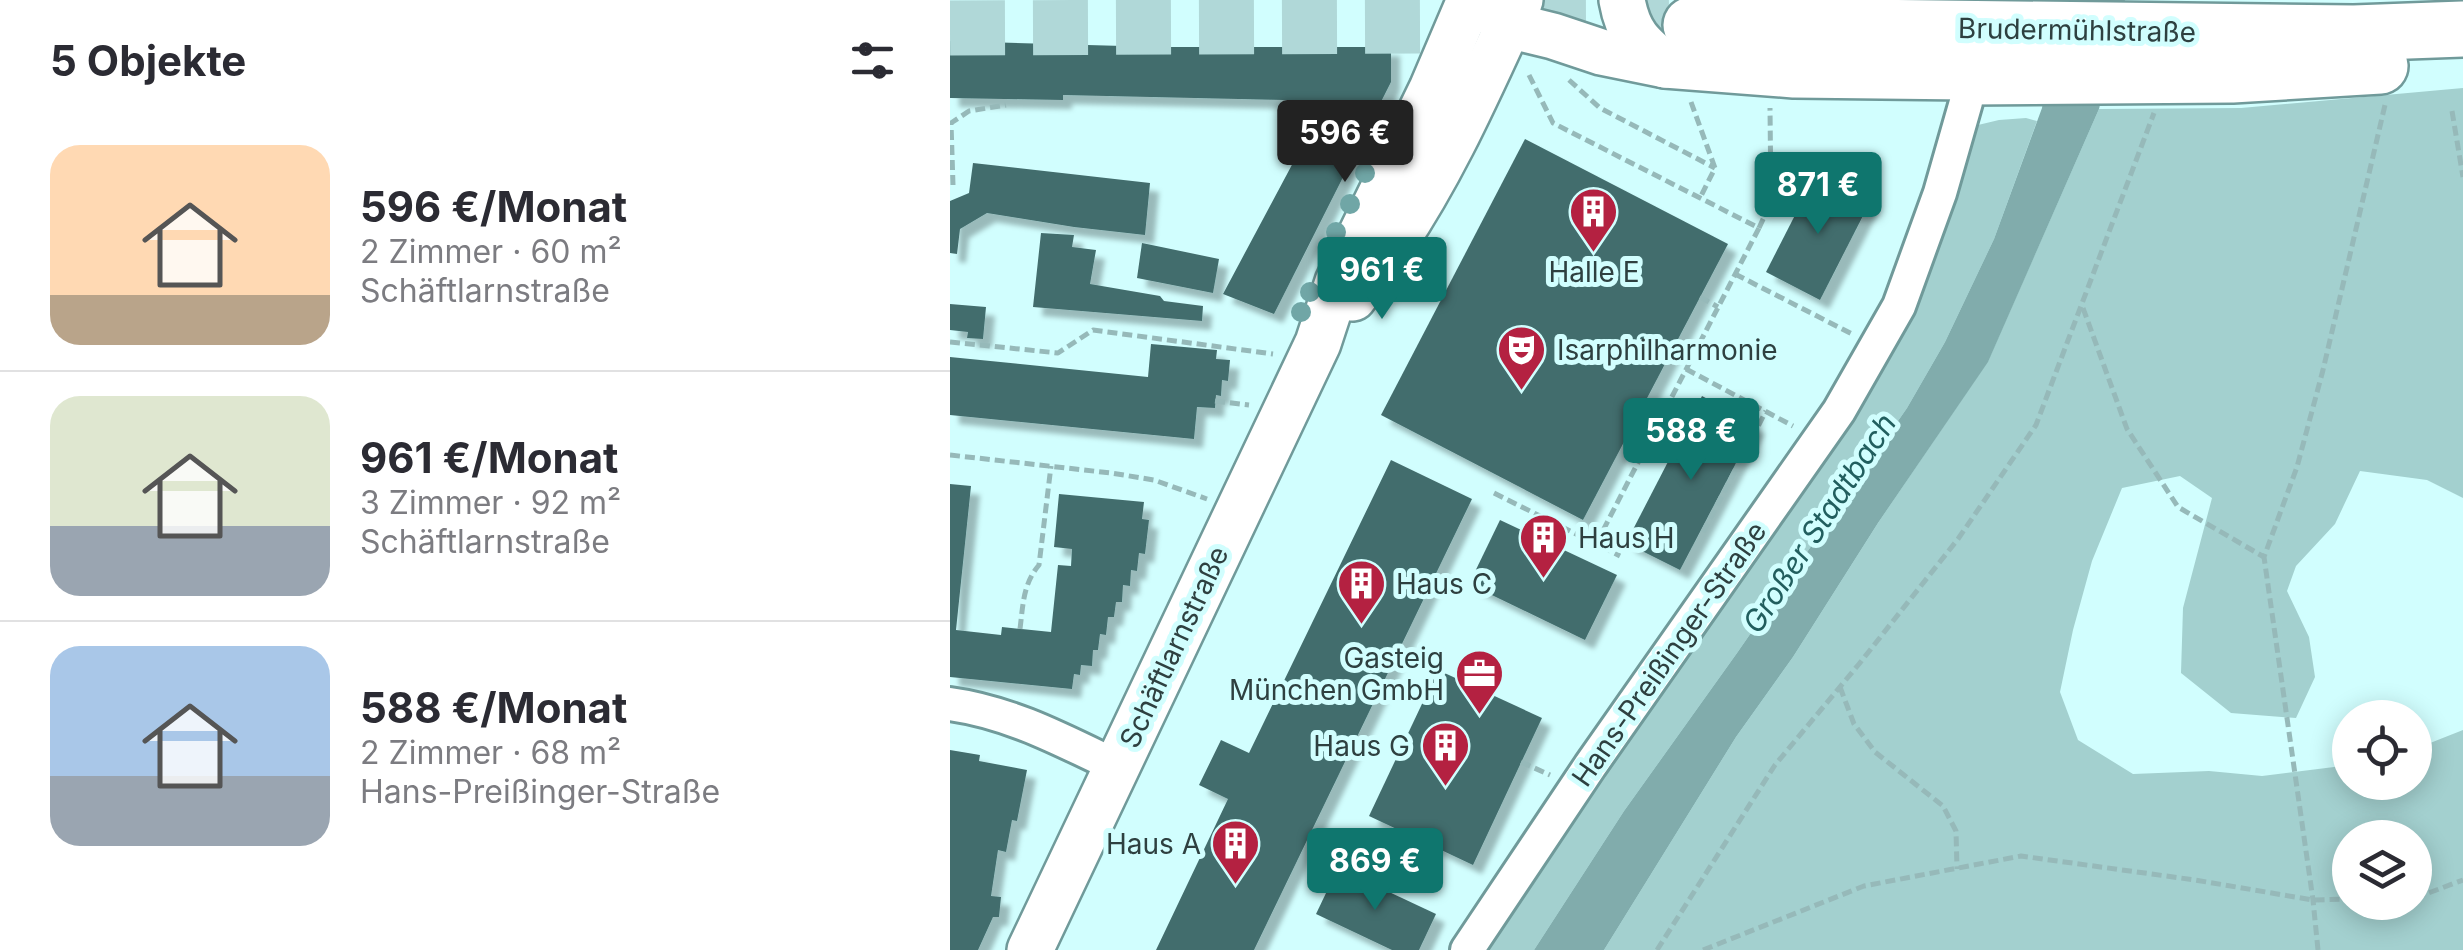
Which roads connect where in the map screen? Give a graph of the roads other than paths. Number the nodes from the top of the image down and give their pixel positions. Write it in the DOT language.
graph roads {
  1 [pos="1622,0"];
  2 [pos="1493,6"];
  3 [pos="2463,29"];
  4 [pos="2046,53"];
  5 [pos="1681,62"];
  6 [pos="2131,69"];
  7 [pos="1968,77"];
  8 [pos="2458,85"];
  9 [pos="950,704"];
  10 [pos="1118,767"];
  11 [pos="1030,950"];
  12 [pos="1467,950"];
  1 -- 5 [label="street"];
  2 -- 5 [label="street, Brudermühlstraße"];
  2 -- 10 [label="street, Schäftlarnstraße"];
  3 -- 6 [label="highway, Brudermühlstraße"];
  4 -- 5 [label="highway, Brudermühlstraße"];
  4 -- 6 [label="highway, Brudermühlstraße"];
  4 -- 7 [label="highway"];
  5 -- 7 [label="street, Brudermühlstraße"];
  6 -- 8 [label="highway"];
  7 -- 12 [label="street, Hans-Preißinger-Straße"];
  9 -- 10 [label="street"];
  10 -- 11 [label="street, Schäftlarnstraße"];
}
